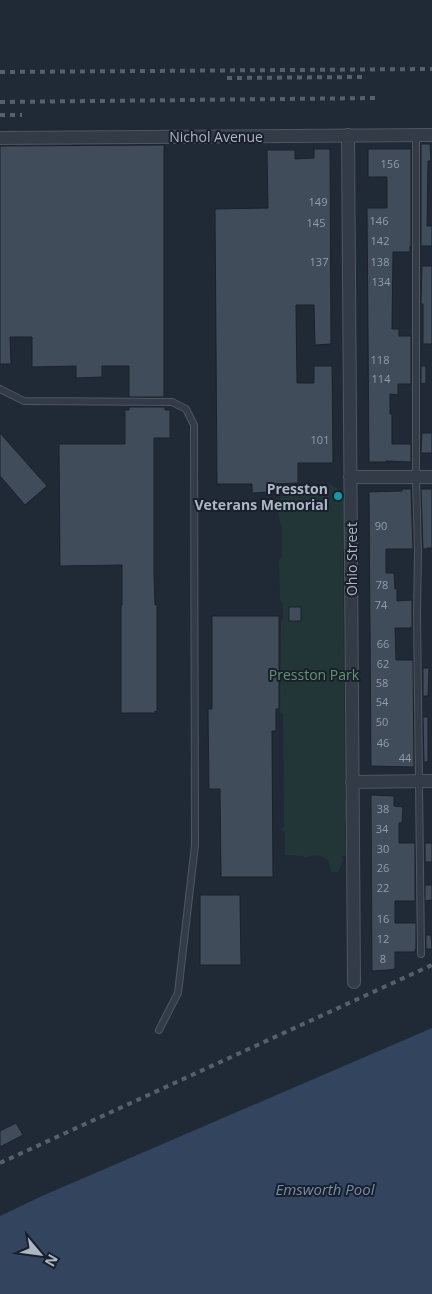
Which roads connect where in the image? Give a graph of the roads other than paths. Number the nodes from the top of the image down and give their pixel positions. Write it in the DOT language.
graph roads {
  1 [pos="416,135"];
  2 [pos="432,135"];
  3 [pos="348,136"];
  4 [pos="0,138"];
  5 [pos="0,390"];
  6 [pos="350,477"];
  7 [pos="416,477"];
  8 [pos="432,477"];
  9 [pos="425,781"];
  10 [pos="352,782"];
  11 [pos="421,954"];
  12 [pos="354,982"];
  13 [pos="159,1030"];
  1 -- 2 [label="street, Nichol Avenue"];
  1 -- 3 [label="street, Nichol Avenue"];
  1 -- 7 [label="lane"];
  3 -- 4 [label="street, Nichol Avenue"];
  3 -- 6 [label="street, Ohio Street"];
  5 -- 13 [label="lane"];
  6 -- 7 [label="street"];
  6 -- 10 [label="street, Ohio Street"];
  7 -- 8 [label="street"];
  7 -- 9 [label="lane"];
  9 -- 10 [label="street"];
  9 -- 11 [label="lane"];
  10 -- 12 [label="street, Ohio Street"];
}
